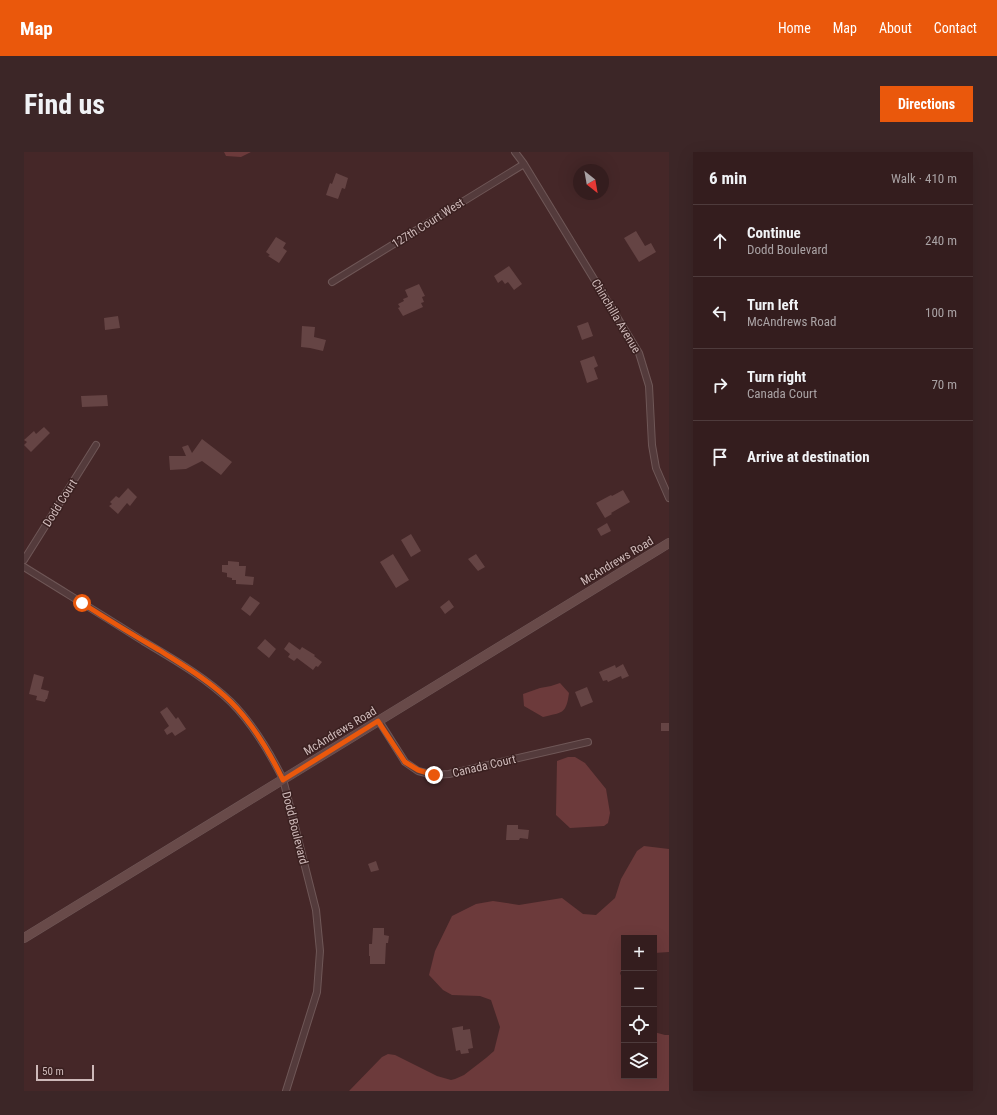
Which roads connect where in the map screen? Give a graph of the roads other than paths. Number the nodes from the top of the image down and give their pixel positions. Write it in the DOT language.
graph roads {
  1 [pos="515,152"];
  2 [pos="524,164"];
  3 [pos="332,282"];
  4 [pos="96,445"];
  5 [pos="669,498"];
  6 [pos="669,544"];
  7 [pos="24,560"];
  8 [pos="24,567"];
  9 [pos="378,721"];
  10 [pos="588,742"];
  11 [pos="283,780"];
  12 [pos="24,938"];
  13 [pos="286,1091"];
  1 -- 2 [label="street, Chinchilla Avenue"];
  2 -- 3 [label="street, 127th Court West"];
  2 -- 5 [label="street, Chinchilla Avenue"];
  4 -- 7 [label="street, Dodd Court"];
  6 -- 9 [label="main road, McAndrews Road"];
  8 -- 11 [label="street, Dodd Boulevard"];
  9 -- 10 [label="street, Canada Court"];
  9 -- 11 [label="main road, McAndrews Road"];
  11 -- 12 [label="main road, McAndrews Road"];
  11 -- 13 [label="street, Dodd Boulevard"];
}
